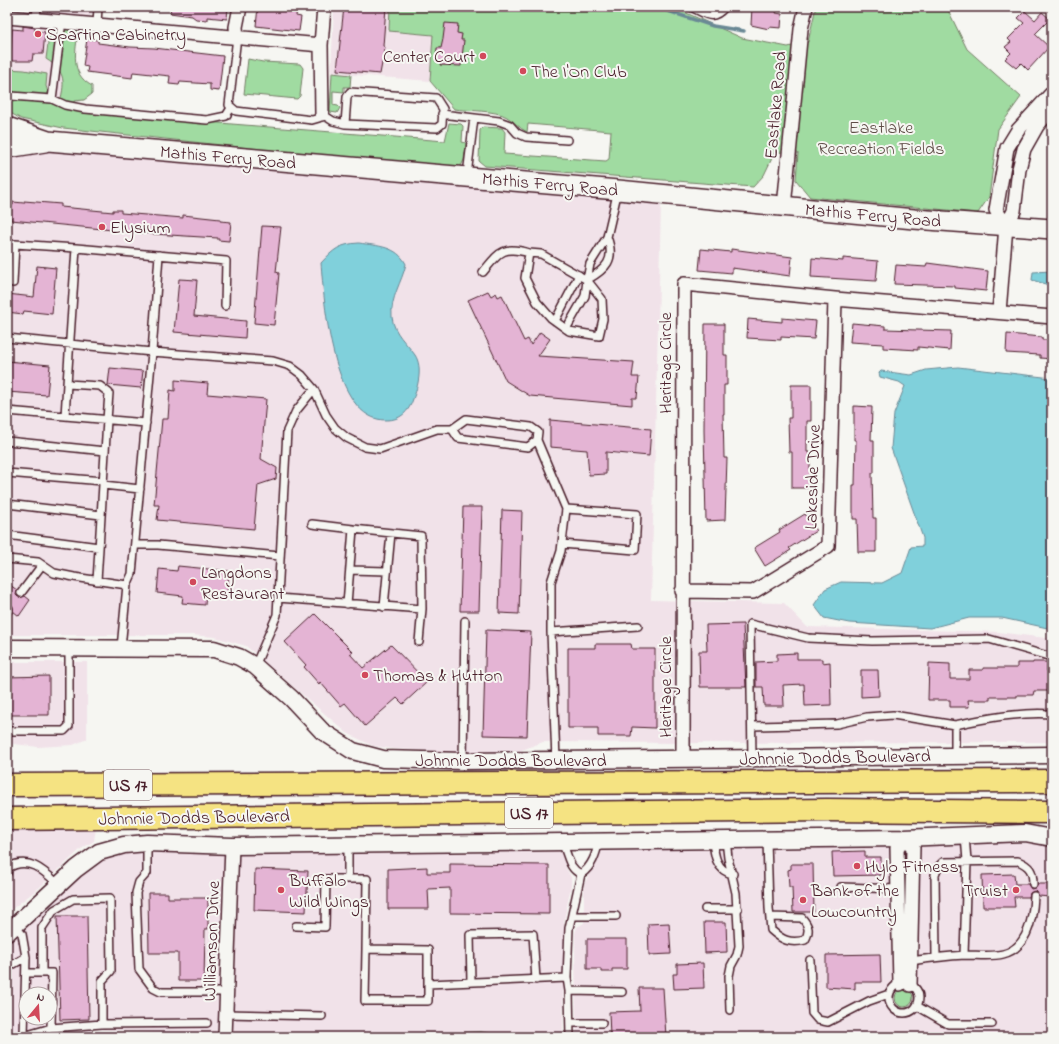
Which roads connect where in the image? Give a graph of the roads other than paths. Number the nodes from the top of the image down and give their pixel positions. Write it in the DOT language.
graph roads {
  1 [pos="98,7"];
  2 [pos="240,7"];
  3 [pos="324,7"];
  4 [pos="691,7"];
  5 [pos="725,7"];
  6 [pos="806,7"];
  7 [pos="36,13"];
  8 [pos="7,16"];
  9 [pos="62,22"];
  10 [pos="97,24"];
  11 [pos="237,37"];
  12 [pos="321,45"];
  13 [pos="1052,93"];
  14 [pos="11,96"];
  15 [pos="52,99"];
  16 [pos="231,108"];
  17 [pos="1052,109"];
  18 [pos="322,114"];
  19 [pos="442,114"];
  20 [pos="474,118"];
  21 [pos="345,124"];
  22 [pos="7,127"];
  23 [pos="567,140"];
  24 [pos="48,141"];
  25 [pos="7,148"];
  26 [pos="467,177"];
  27 [pos="618,190"];
  28 [pos="784,207"];
  29 [pos="1006,226"];
  30 [pos="1052,229"];
  31 [pos="607,237"];
  32 [pos="76,248"];
  33 [pos="529,253"];
  34 [pos="159,255"];
  35 [pos="483,272"];
  36 [pos="579,275"];
  37 [pos="587,280"];
  38 [pos="13,283"];
  39 [pos="835,299"];
  40 [pos="225,306"];
  41 [pos="999,312"];
  42 [pos="1052,317"];
  43 [pos="555,321"];
  44 [pos="566,329"];
  45 [pos="7,338"];
  46 [pos="70,344"];
  47 [pos="152,352"];
  48 [pos="67,384"];
  49 [pos="314,390"];
  50 [pos="7,415"];
  51 [pos="65,416"];
  52 [pos="108,420"];
  53 [pos="146,423"];
  54 [pos="452,430"];
  55 [pos="537,440"];
  56 [pos="7,441"];
  57 [pos="105,451"];
  58 [pos="7,473"];
  59 [pos="103,483"];
  60 [pos="140,489"];
  61 [pos="7,504"];
  62 [pos="566,509"];
  63 [pos="101,515"];
  64 [pos="312,524"];
  65 [pos="353,529"];
  66 [pos="391,533"];
  67 [pos="7,535"];
  68 [pos="562,544"];
  69 [pos="135,545"];
  70 [pos="99,547"];
  71 [pos="280,556"];
  72 [pos="7,559"];
  73 [pos="42,565"];
  74 [pos="350,570"];
  75 [pos="387,571"];
  76 [pos="97,581"];
  77 [pos="127,584"];
  78 [pos="682,591"];
  79 [pos="21,593"];
  80 [pos="278,598"];
  81 [pos="347,604"];
  82 [pos="384,607"];
  83 [pos="422,609"];
  84 [pos="465,621"];
  85 [pos="638,626"];
  86 [pos="551,632"];
  87 [pos="419,642"];
  88 [pos="7,648"];
  89 [pos="69,648"];
  90 [pos="121,649"];
  91 [pos="1052,656"];
  92 [pos="255,666"];
  93 [pos="1052,714"];
  94 [pos="753,726"];
  95 [pos="955,726"];
  96 [pos="7,731"];
  97 [pos="1052,755"];
  98 [pos="955,756"];
  99 [pos="752,758"];
  100 [pos="683,759"];
  101 [pos="556,760"];
  102 [pos="464,761"];
  103 [pos="1052,781"];
  104 [pos="7,785"];
  105 [pos="1052,812"];
  106 [pos="7,819"];
  107 [pos="965,836"];
  108 [pos="904,838"];
  109 [pos="1052,838"];
  110 [pos="767,839"];
  111 [pos="720,840"];
  112 [pos="599,841"];
  113 [pos="147,842"];
  114 [pos="561,842"];
  115 [pos="348,844"];
  116 [pos="232,846"];
  117 [pos="967,861"];
  118 [pos="7,869"];
  119 [pos="581,874"];
  120 [pos="732,874"];
  121 [pos="348,879"];
  122 [pos="1033,884"];
  123 [pos="60,885"];
  124 [pos="842,887"];
  125 [pos="898,889"];
  126 [pos="913,889"];
  127 [pos="1034,896"];
  128 [pos="705,909"];
  129 [pos="738,909"];
  130 [pos="572,916"];
  131 [pos="616,916"];
  132 [pos="770,917"];
  133 [pos="296,926"];
  134 [pos="11,929"];
  135 [pos="366,949"];
  136 [pos="964,955"];
  137 [pos="26,957"];
  138 [pos="936,957"];
  139 [pos="810,960"];
  140 [pos="911,961"];
  141 [pos="7,968"];
  142 [pos="26,973"];
  143 [pos="42,973"];
  144 [pos="567,978"];
  145 [pos="536,980"];
  146 [pos="471,982"];
  147 [pos="428,984"];
  148 [pos="905,984"];
  149 [pos="569,991"];
  150 [pos="228,992"];
  151 [pos="622,992"];
  152 [pos="889,994"];
  153 [pos="917,1006"];
  154 [pos="730,1010"];
  155 [pos="226,1014"];
  156 [pos="322,1016"];
  157 [pos="208,1023"];
  158 [pos="570,1023"];
  159 [pos="602,1023"];
  160 [pos="102,1024"];
  161 [pos="992,1024"];
  162 [pos="51,1028"];
  163 [pos="7,1036"];
  164 [pos="24,1036"];
  165 [pos="225,1037"];
  166 [pos="570,1037"];
  1 -- 10 [label="lane"];
  2 -- 11 [label="street"];
  3 -- 12 [label="street"];
  4 -- 5 [label="lane"];
  6 -- 28 [label="street, Eastlake Road"];
  7 -- 8 [label="street"];
  7 -- 9 [label="street"];
  9 -- 10 [label="street"];
  9 -- 15 [label="lane"];
  10 -- 11 [label="street"];
  11 -- 12 [label="street"];
  11 -- 16 [label="lane"];
  12 -- 18 [label="street"];
  13 -- 29 [label="street"];
  14 -- 15 [label="lane"];
  15 -- 16 [label="lane"];
  16 -- 18 [label="lane"];
  17 -- 29 [label="street"];
  18 -- 21 [label="lane"];
  19 -- 20 [label="lane"];
  19 -- 21 [label="lane"];
  19 -- 21 [label="lane"];
  20 -- 23 [label="lane"];
  20 -- 26 [label="lane"];
  22 -- 24 [label="main road, Mathis Ferry Road"];
  24 -- 25 [label="main road, Mathis Ferry Road"];
  24 -- 26 [label="main road, Mathis Ferry Road"];
  26 -- 27 [label="main road, Mathis Ferry Road"];
  27 -- 28 [label="main road, Mathis Ferry Road"];
  27 -- 31 [label="lane"];
  28 -- 29 [label="main road, Mathis Ferry Road"];
  29 -- 30 [label="main road, Mathis Ferry Road"];
  29 -- 41 [label="street"];
  31 -- 37 [label="lane"];
  31 -- 37 [label="lane"];
  32 -- 34 [label="lane"];
  32 -- 38 [label="lane"];
  32 -- 46 [label="lane"];
  33 -- 35 [label="lane"];
  33 -- 36 [label="lane"];
  33 -- 43 [label="lane"];
  34 -- 40 [label="lane"];
  34 -- 47 [label="lane"];
  36 -- 37 [label="lane"];
  36 -- 43 [label="lane"];
  37 -- 44 [label="lane"];
  37 -- 44 [label="lane"];
  39 -- 41 [label="street, Heritage Circle"];
  39 -- 78 [label="street, Lakeside Drive"];
  39 -- 78 [label="street, Heritage Circle"];
  41 -- 42 [label="street, Heritage Circle"];
  43 -- 44 [label="lane"];
  45 -- 46 [label="lane"];
  46 -- 47 [label="lane"];
  46 -- 48 [label="lane"];
  47 -- 49 [label="lane"];
  47 -- 53 [label="lane"];
  48 -- 51 [label="lane"];
  48 -- 52 [label="lane"];
  49 -- 54 [label="lane"];
  49 -- 71 [label="lane"];
  50 -- 51 [label="lane"];
  51 -- 52 [label="lane"];
  52 -- 53 [label="lane"];
  52 -- 57 [label="lane"];
  53 -- 60 [label="lane"];
  54 -- 55 [label="lane"];
  54 -- 55 [label="lane"];
  55 -- 62 [label="lane"];
  56 -- 57 [label="lane"];
  57 -- 59 [label="lane"];
  58 -- 59 [label="lane"];
  59 -- 60 [label="lane"];
  59 -- 63 [label="lane"];
  60 -- 69 [label="lane"];
  61 -- 63 [label="lane"];
  62 -- 68 [label="lane"];
  62 -- 68 [label="lane"];
  63 -- 70 [label="lane"];
  64 -- 65 [label="lane"];
  65 -- 66 [label="lane"];
  65 -- 74 [label="lane"];
  66 -- 75 [label="lane"];
  66 -- 83 [label="lane"];
  67 -- 70 [label="lane"];
  68 -- 86 [label="lane"];
  69 -- 71 [label="lane"];
  69 -- 77 [label="lane"];
  70 -- 76 [label="lane"];
  71 -- 80 [label="lane"];
  72 -- 73 [label="lane"];
  73 -- 76 [label="lane"];
  73 -- 79 [label="lane"];
  74 -- 75 [label="lane"];
  74 -- 81 [label="lane"];
  75 -- 82 [label="lane"];
  76 -- 77 [label="lane"];
  77 -- 90 [label="lane"];
  78 -- 100 [label="street, Heritage Circle"];
  80 -- 81 [label="lane"];
  80 -- 92 [label="lane"];
  81 -- 82 [label="lane"];
  82 -- 83 [label="lane"];
  83 -- 87 [label="lane"];
  84 -- 102 [label="lane"];
  85 -- 86 [label="lane"];
  86 -- 101 [label="lane"];
  88 -- 89 [label="street, Johnnie Dodds Boulevard"];
  89 -- 90 [label="street, Johnnie Dodds Boulevard"];
  89 -- 96 [label="lane"];
  90 -- 92 [label="street, Johnnie Dodds Boulevard"];
  91 -- 94 [label="lane"];
  92 -- 102 [label="street, Johnnie Dodds Boulevard"];
  93 -- 95 [label="lane"];
  94 -- 95 [label="lane"];
  94 -- 99 [label="lane"];
  95 -- 98 [label="lane"];
  97 -- 98 [label="street, Johnnie Dodds Boulevard"];
  98 -- 99 [label="street, Johnnie Dodds Boulevard"];
  99 -- 100 [label="street, Johnnie Dodds Boulevard"];
  100 -- 101 [label="street, Johnnie Dodds Boulevard"];
  101 -- 102 [label="street, Johnnie Dodds Boulevard"];
  103 -- 104 [label="highway, Johnnie Dodds Boulevard / US 17"];
  105 -- 106 [label="highway, Johnnie Dodds Boulevard / US 17"];
  107 -- 108 [label="street, Johnnie Dodds Boulevard"];
  107 -- 109 [label="street, Johnnie Dodds Boulevard"];
  107 -- 117 [label="lane"];
  108 -- 110 [label="street, Johnnie Dodds Boulevard"];
  108 -- 125 [label="street"];
  108 -- 126 [label="street"];
  110 -- 111 [label="street, Johnnie Dodds Boulevard"];
  110 -- 132 [label="lane"];
  111 -- 112 [label="street, Johnnie Dodds Boulevard"];
  111 -- 120 [label="lane"];
  111 -- 120 [label="lane"];
  112 -- 114 [label="street, Johnnie Dodds Boulevard"];
  112 -- 119 [label="lane"];
  113 -- 116 [label="street, Johnnie Dodds Boulevard"];
  113 -- 123 [label="street, Johnnie Dodds Boulevard"];
  113 -- 150 [label="lane"];
  114 -- 115 [label="street, Johnnie Dodds Boulevard"];
  114 -- 119 [label="lane"];
  115 -- 116 [label="street, Johnnie Dodds Boulevard"];
  115 -- 121 [label="lane"];
  116 -- 150 [label="street, Williamson Drive"];
  117 -- 122 [label="lane"];
  117 -- 136 [label="lane"];
  117 -- 138 [label="lane"];
  118 -- 123 [label="lane"];
  119 -- 130 [label="lane"];
  120 -- 129 [label="lane"];
  121 -- 133 [label="lane"];
  121 -- 135 [label="lane"];
  123 -- 134 [label="street, Johnnie Dodds Boulevard"];
  124 -- 125 [label="lane"];
  125 -- 126 [label="street"];
  125 -- 148 [label="street"];
  126 -- 140 [label="street"];
  127 -- 136 [label="lane"];
  128 -- 129 [label="lane"];
  129 -- 154 [label="lane"];
  130 -- 131 [label="lane"];
  130 -- 144 [label="lane"];
  132 -- 132 [label="lane"];
  134 -- 137 [label="lane"];
  135 -- 147 [label="lane"];
  135 -- 147 [label="lane"];
  136 -- 138 [label="lane"];
  137 -- 141 [label="lane"];
  137 -- 142 [label="lane"];
  138 -- 140 [label="lane"];
  139 -- 152 [label="lane"];
  140 -- 148 [label="street"];
  142 -- 143 [label="lane"];
  142 -- 164 [label="lane"];
  143 -- 160 [label="lane"];
  143 -- 162 [label="lane"];
  144 -- 145 [label="lane"];
  144 -- 149 [label="lane"];
  145 -- 146 [label="lane"];
  145 -- 146 [label="lane"];
  146 -- 147 [label="lane"];
  148 -- 152 [label="lane"];
  148 -- 153 [label="lane"];
  149 -- 151 [label="lane"];
  149 -- 158 [label="lane"];
  150 -- 155 [label="street, Williamson Drive"];
  152 -- 153 [label="lane"];
  153 -- 161 [label="lane"];
  155 -- 156 [label="lane"];
  155 -- 165 [label="street, Williamson Drive"];
  157 -- 160 [label="lane"];
  158 -- 159 [label="lane"];
  158 -- 166 [label="lane"];
  160 -- 162 [label="lane"];
  162 -- 164 [label="lane"];
  163 -- 164 [label="lane"];
}
